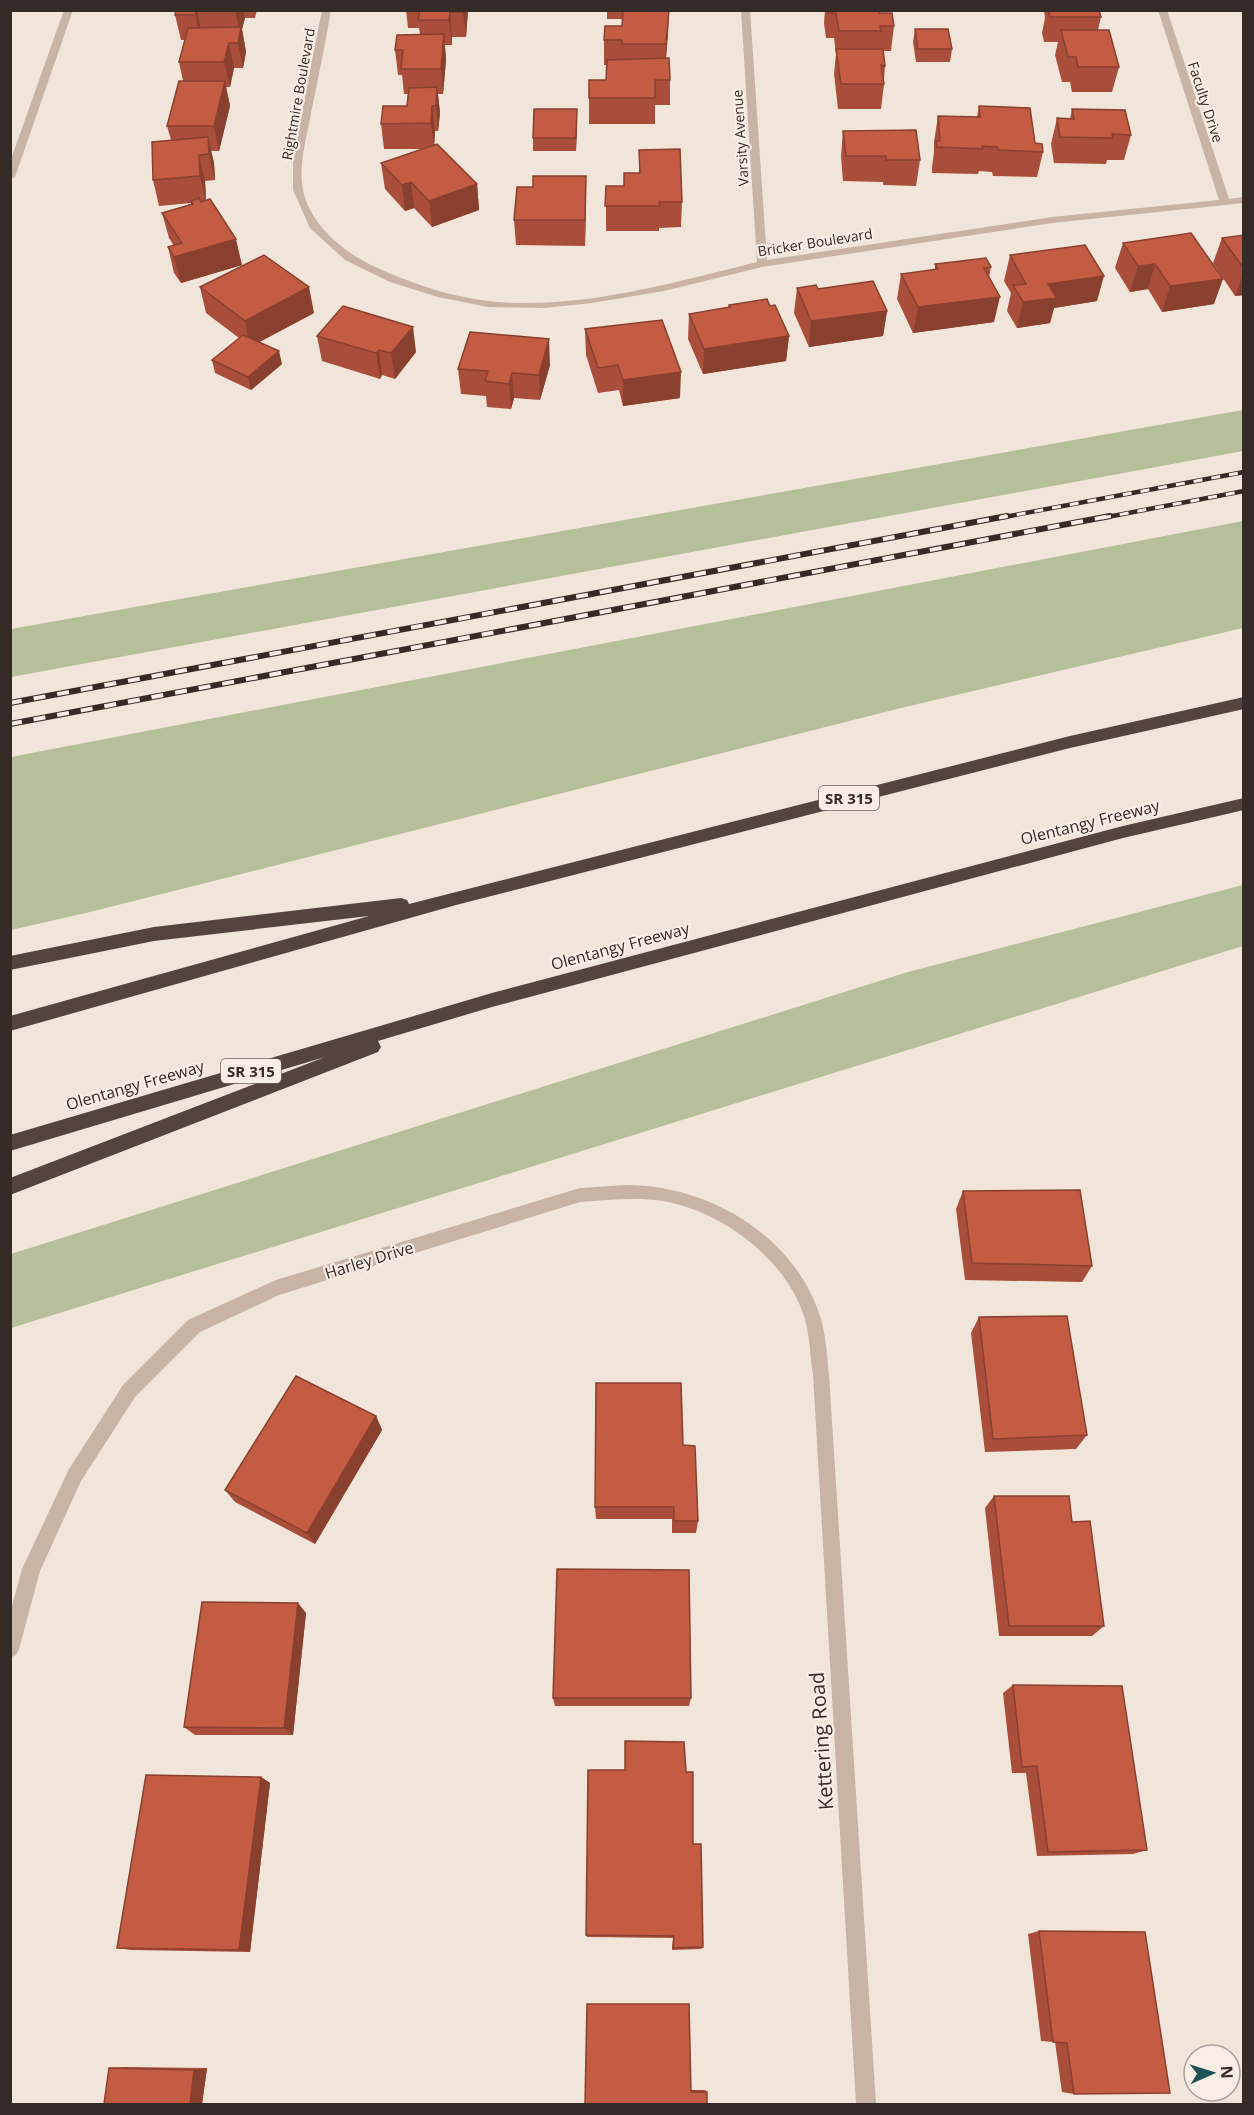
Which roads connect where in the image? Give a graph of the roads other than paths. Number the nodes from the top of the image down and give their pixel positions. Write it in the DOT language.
graph roads {
  1 [pos="69,10"];
  2 [pos="327,10"];
  3 [pos="744,10"];
  4 [pos="1162,10"];
  5 [pos="10,177"];
  6 [pos="1244,200"];
  7 [pos="1225,201"];
  8 [pos="762,264"];
  9 [pos="394,280"];
  10 [pos="1244,703"];
  11 [pos="1244,804"];
  12 [pos="456,898"];
  13 [pos="10,963"];
  14 [pos="492,1000"];
  15 [pos="10,1024"];
  16 [pos="10,1143"];
  17 [pos="10,1187"];
  18 [pos="821,1375"];
  19 [pos="10,1649"];
  20 [pos="866,2104"];
  1 -- 5 [label="street"];
  2 -- 9 [label="street, Rightmire Boulevard"];
  3 -- 8 [label="street, Varsity Avenue"];
  4 -- 7 [label="street, Faculty Drive"];
  6 -- 7 [label="street, Bricker Boulevard"];
  7 -- 8 [label="street, Bricker Boulevard"];
  8 -- 9 [label="street, Bricker Boulevard"];
  10 -- 12 [label="highway, SR 315"];
  11 -- 14 [label="highway, Olentangy Freeway / SR 315"];
  12 -- 13 [label="highway"];
  12 -- 15 [label="highway, SR 315"];
  14 -- 16 [label="highway, Olentangy Freeway / SR 315"];
  14 -- 17 [label="highway"];
  18 -- 19 [label="street, Harley Drive"];
  18 -- 20 [label="street, Kettering Road"];
}
